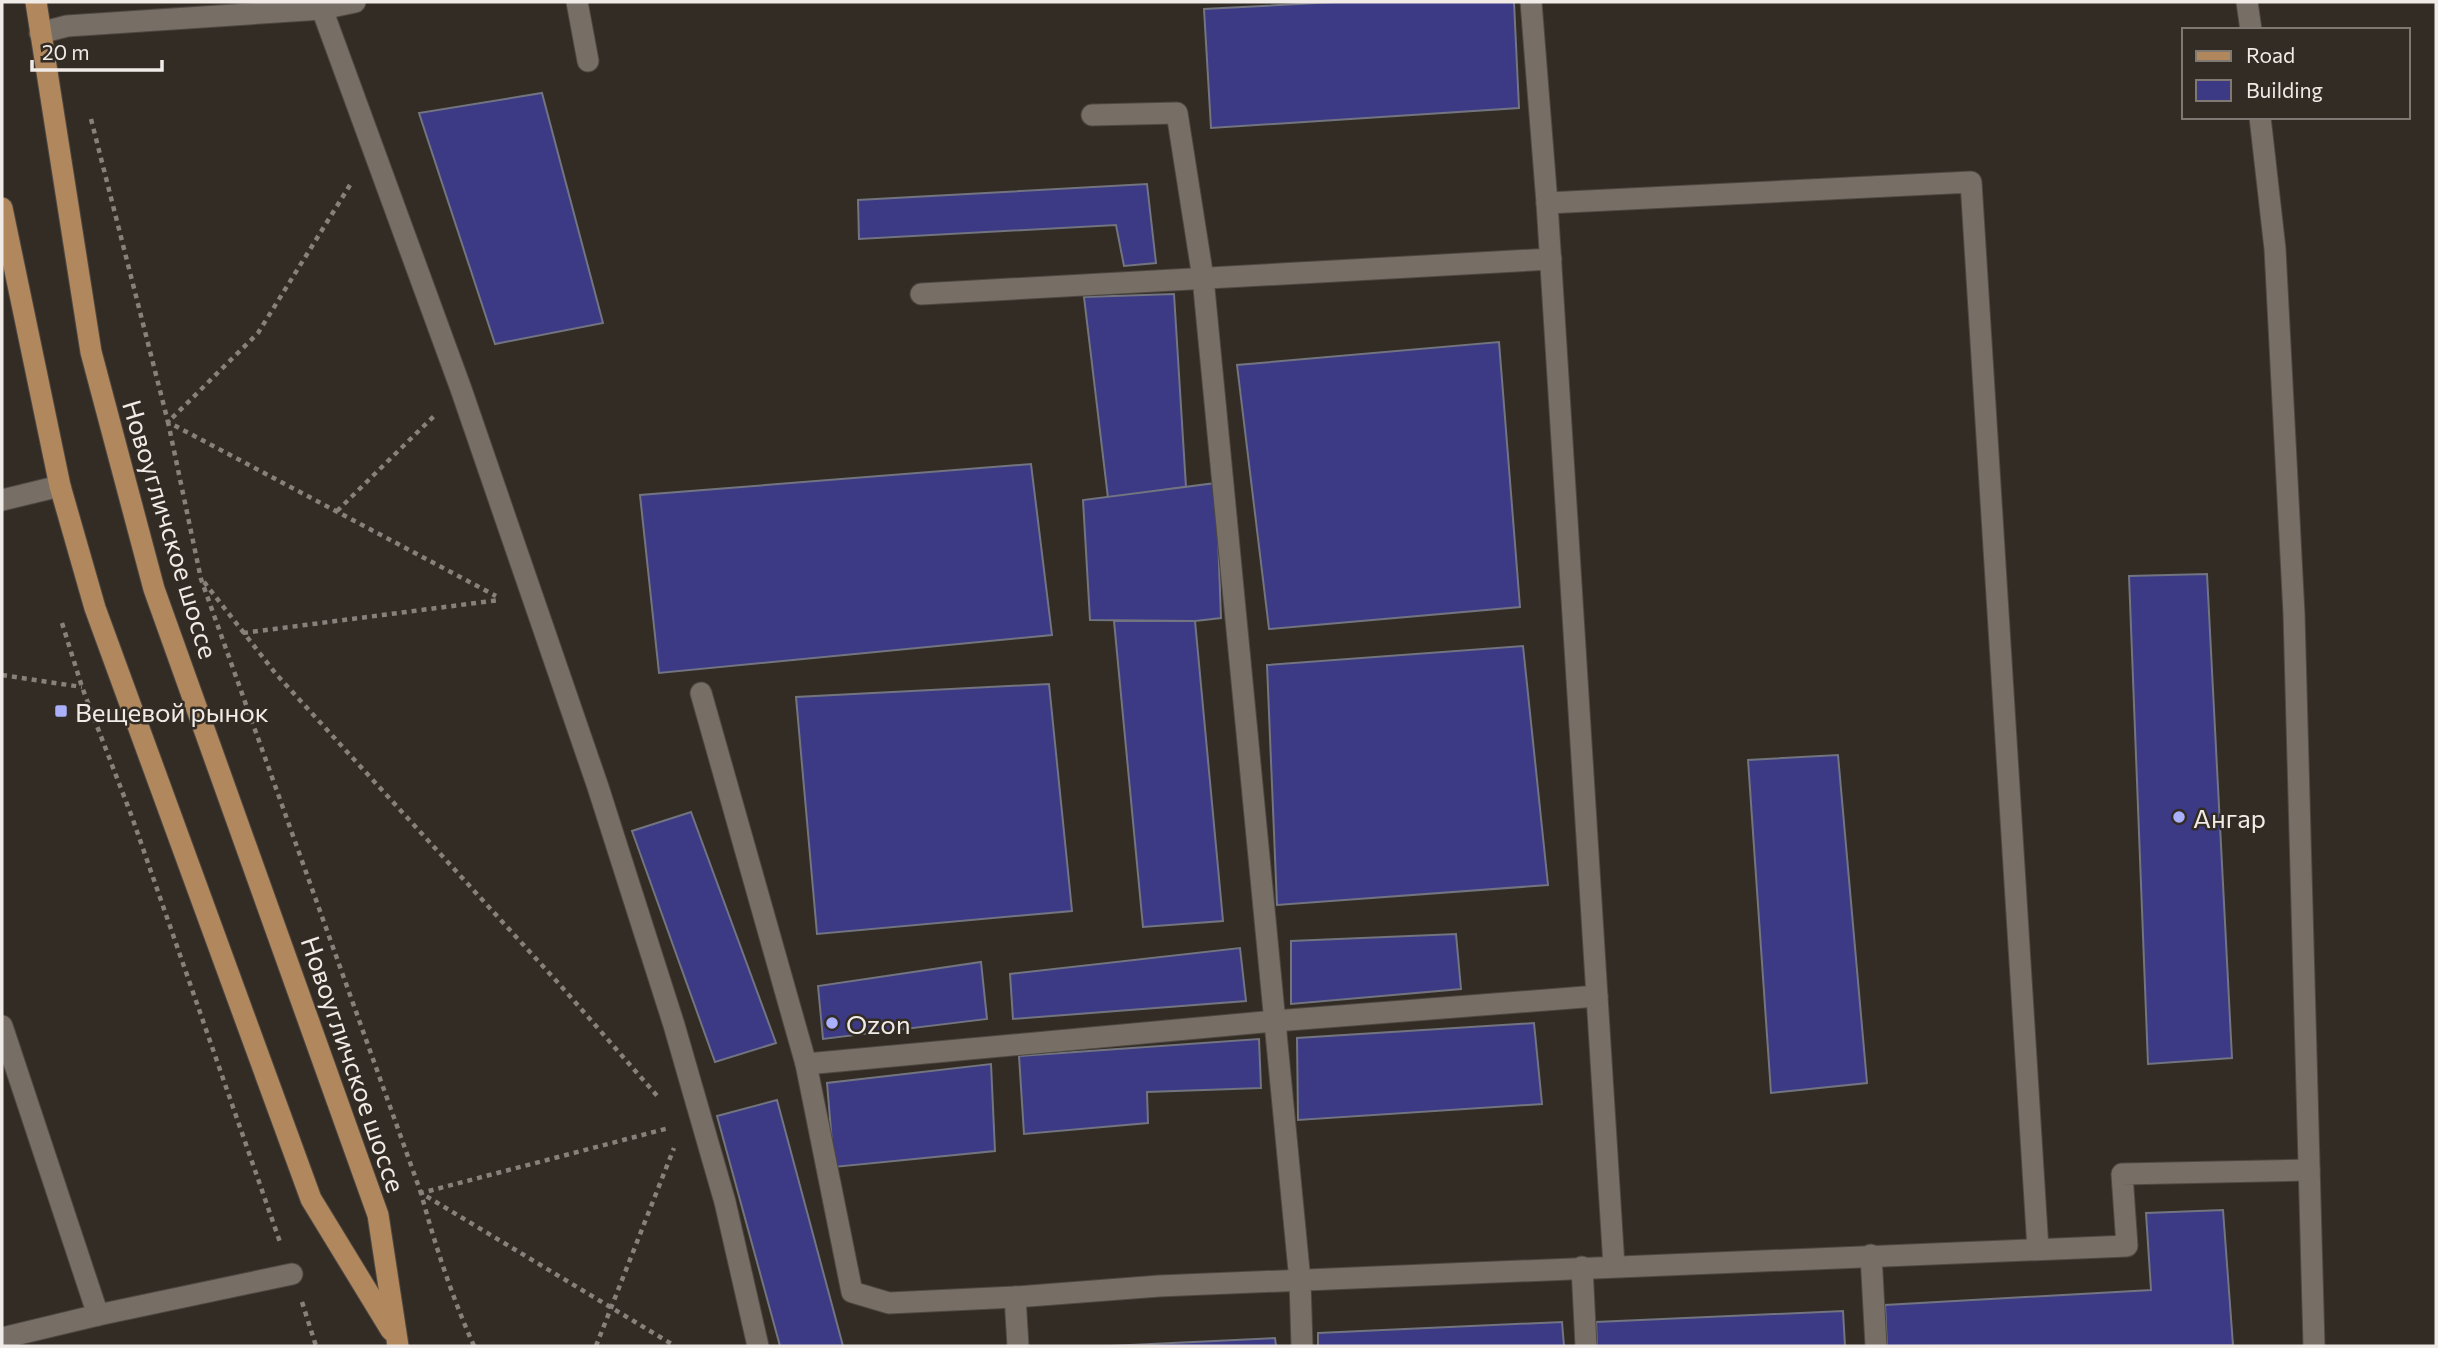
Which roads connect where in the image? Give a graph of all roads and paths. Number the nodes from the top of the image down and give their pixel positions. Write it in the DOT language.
graph roads {
  1 [pos="36,2"];
  2 [pos="355,2"];
  3 [pos="577,2"];
  4 [pos="1531,2"];
  5 [pos="2247,2"];
  6 [pos="322,9"];
  7 [pos="2250,28"];
  8 [pos="40,33"];
  9 [pos="588,61"];
  10 [pos="1092,115"];
  11 [pos="90,119"];
  12 [pos="2260,119"];
  13 [pos="372,150"];
  14 [pos="1547,203"];
  15 [pos="2,208"];
  16 [pos="1551,259"];
  17 [pos="1203,278"];
  18 [pos="920,294"];
  19 [pos="461,389"];
  20 [pos="168,422"];
  21 [pos="60,486"];
  22 [pos="2,500"];
  23 [pos="337,511"];
  24 [pos="201,579"];
  25 [pos="61,618"];
  26 [pos="243,633"];
  27 [pos="2,676"];
  28 [pos="82,687"];
  29 [pos="701,693"];
  30 [pos="1597,996"];
  31 [pos="1275,1021"];
  32 [pos="2,1026"];
  33 [pos="806,1065"];
  34 [pos="665,1104"];
  35 [pos="670,1128"];
  36 [pos="678,1136"];
  37 [pos="2309,1170"];
  38 [pos="421,1193"];
  39 [pos="2038,1249"];
  40 [pos="1871,1255"];
  41 [pos="1614,1266"];
  42 [pos="1582,1267"];
  43 [pos="292,1274"];
  44 [pos="1300,1281"];
  45 [pos="1015,1297"];
  46 [pos="611,1308"];
  47 [pos="98,1315"];
  48 [pos="2,1338"];
  49 [pos="397,1342"];
  50 [pos="316,1346"];
  51 [pos="474,1346"];
  52 [pos="596,1346"];
  53 [pos="675,1346"];
  54 [pos="758,1346"];
  55 [pos="1018,1346"];
  56 [pos="1302,1346"];
  57 [pos="1586,1346"];
  58 [pos="1876,1346"];
  59 [pos="2314,1346"];
  1 -- 8 [label="main road, Новоугличское шоссе"];
  2 -- 6 [label="street"];
  3 -- 9 [label="street"];
  4 -- 14 [label="street"];
  5 -- 7 [label="street"];
  6 -- 8 [label="street"];
  6 -- 13 [label="street"];
  8 -- 49 [label="main road, Новоугличское шоссе"];
  10 -- 17 [label="street"];
  11 -- 20 [label="path"];
  12 -- 37 [label="street"];
  13 -- 19 [label="street"];
  13 -- 20 [label="path"];
  14 -- 16 [label="street"];
  14 -- 39 [label="street"];
  15 -- 21 [label="main road, Новоугличское шоссе"];
  16 -- 17 [label="street"];
  16 -- 30 [label="street"];
  17 -- 18 [label="street"];
  17 -- 31 [label="street"];
  19 -- 23 [label="path"];
  19 -- 54 [label="street"];
  20 -- 23 [label="path"];
  20 -- 24 [label="path"];
  21 -- 22 [label="street"];
  21 -- 49 [label="main road, Новоугличское шоссе"];
  23 -- 26 [label="path"];
  24 -- 26 [label="path"];
  24 -- 38 [label="path"];
  25 -- 28 [label="path"];
  26 -- 34 [label="path"];
  27 -- 28 [label="path"];
  28 -- 43 [label="path"];
  29 -- 33 [label="street"];
  30 -- 31 [label="street"];
  30 -- 41 [label="street"];
  31 -- 33 [label="street"];
  31 -- 44 [label="street"];
  32 -- 47 [label="street"];
  33 -- 45 [label="street"];
  35 -- 38 [label="path"];
  36 -- 46 [label="path"];
  37 -- 39 [label="street"];
  37 -- 59 [label="street"];
  38 -- 46 [label="path"];
  38 -- 51 [label="path"];
  39 -- 40 [label="street"];
  40 -- 41 [label="street"];
  40 -- 58 [label="street"];
  41 -- 42 [label="street"];
  42 -- 44 [label="street"];
  42 -- 57 [label="street"];
  43 -- 47 [label="street"];
  43 -- 50 [label="path"];
  44 -- 45 [label="street"];
  44 -- 56 [label="street"];
  45 -- 55 [label="street"];
  46 -- 52 [label="path"];
  46 -- 53 [label="path"];
  47 -- 48 [label="street"];
}
